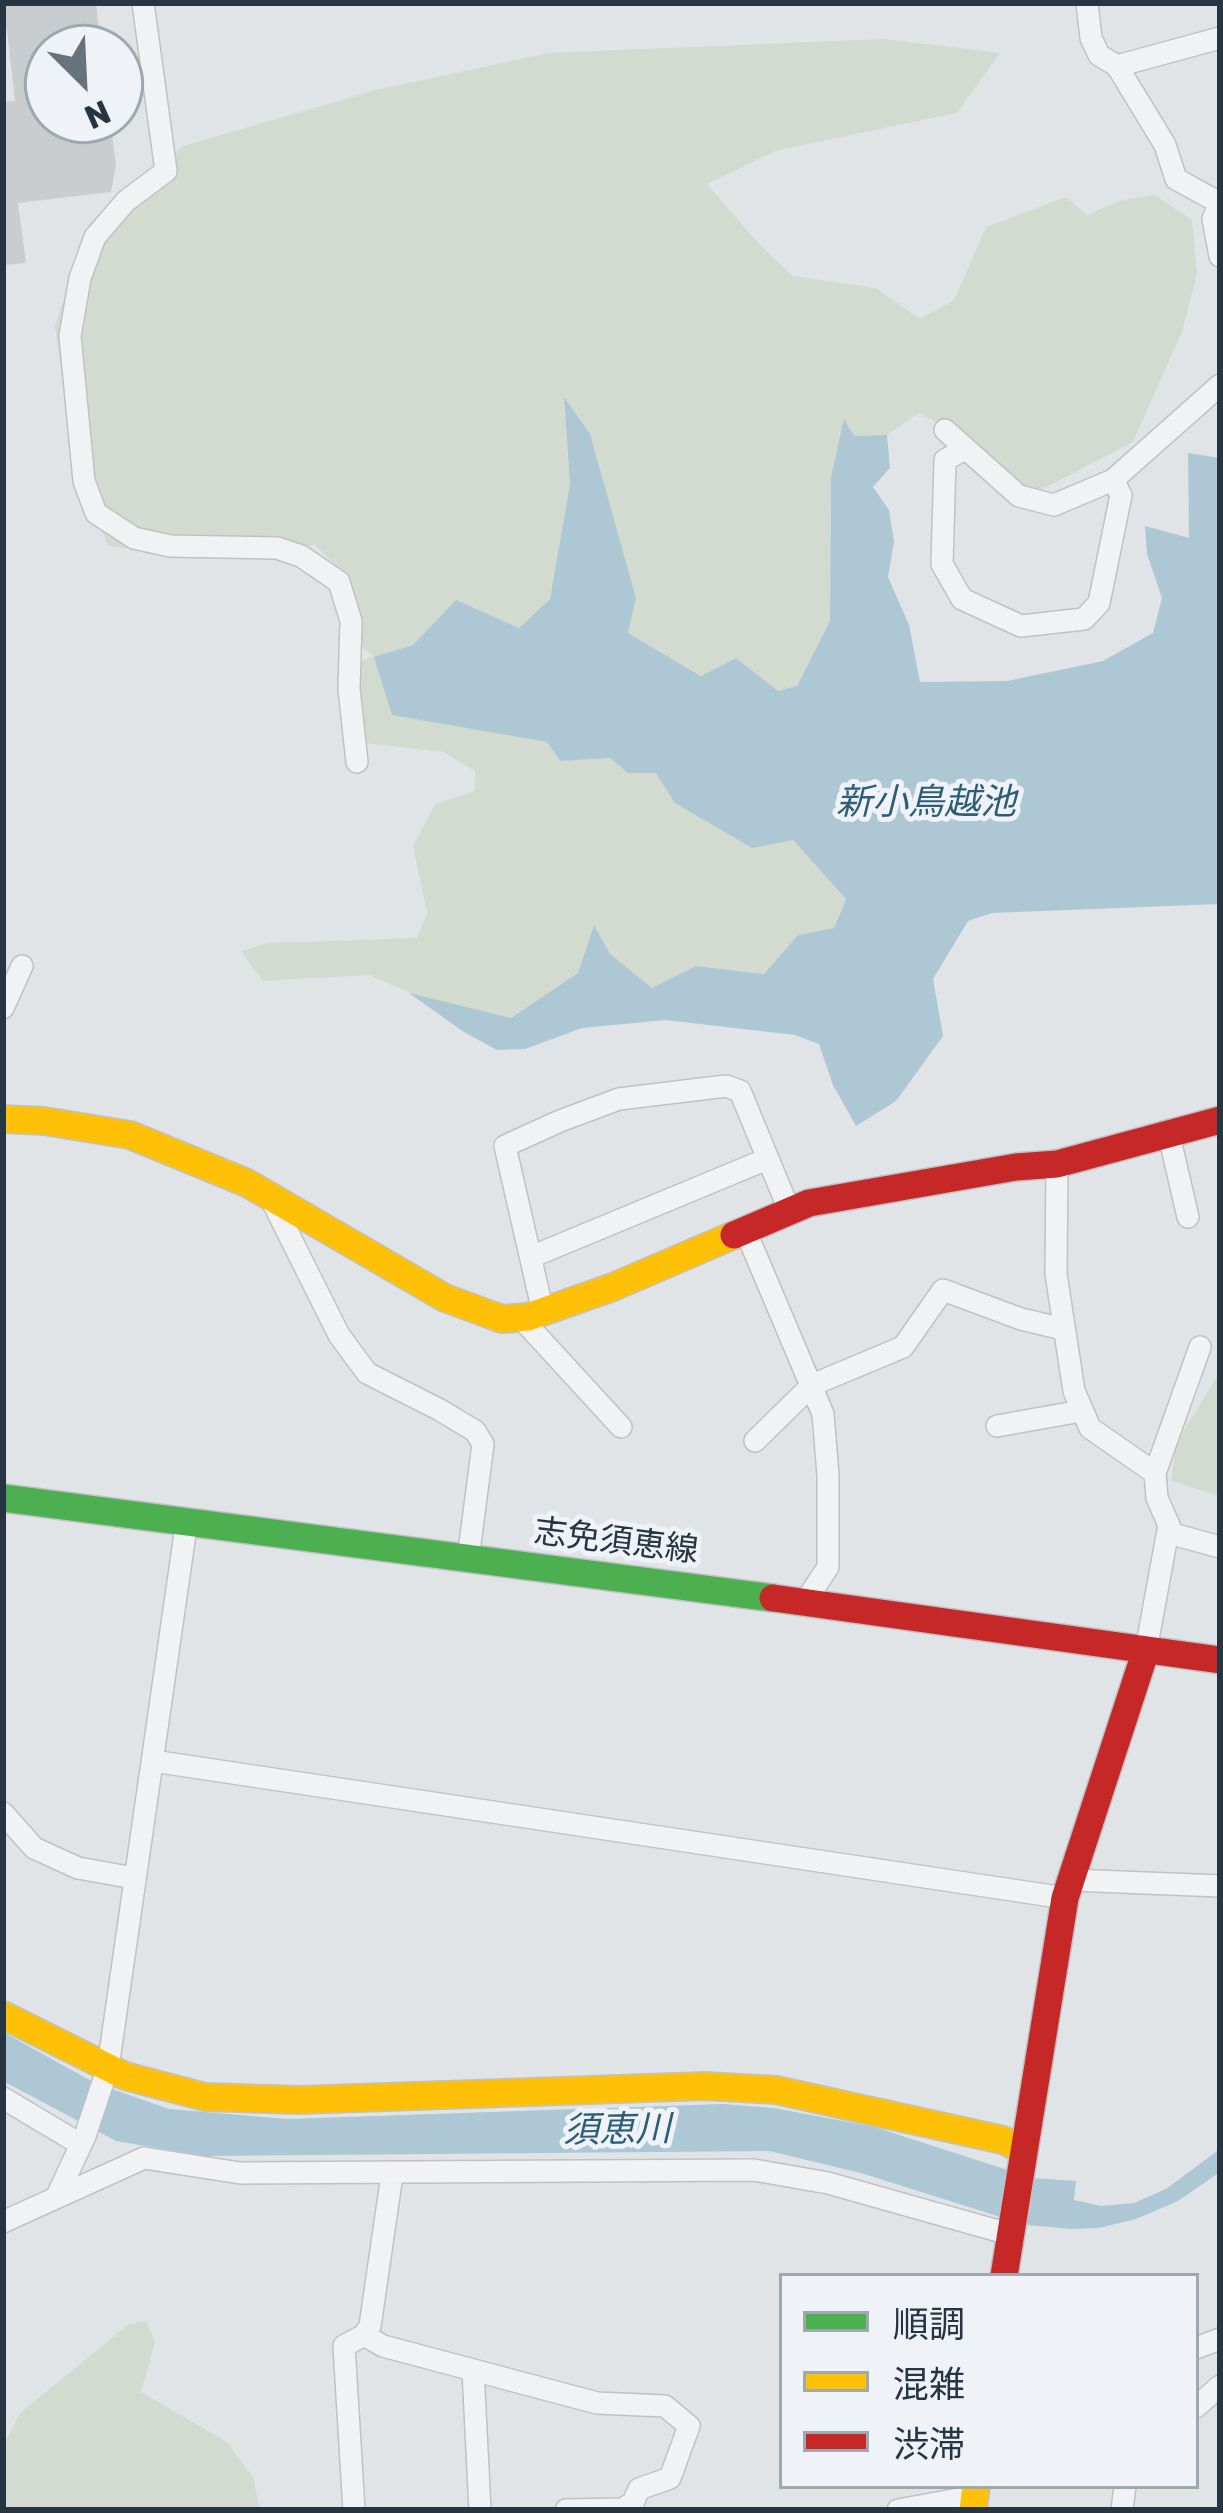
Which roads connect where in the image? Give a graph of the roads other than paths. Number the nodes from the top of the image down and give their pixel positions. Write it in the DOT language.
graph roads {
  1 [pos="143,3"];
  2 [pos="1087,3"];
  3 [pos="1220,38"];
  4 [pos="1118,66"];
  5 [pos="1220,203"];
  6 [pos="1220,256"];
  7 [pos="1220,385"];
  8 [pos="944,430"];
  9 [pos="965,448"];
  10 [pos="1113,480"];
  11 [pos="357,762"];
  12 [pos="22,966"];
  13 [pos="3,1008"];
  14 [pos="3,1120"];
  15 [pos="1220,1120"];
  16 [pos="1168,1135"];
  17 [pos="767,1159"];
  18 [pos="1057,1164"];
  19 [pos="268,1195"];
  20 [pos="790,1212"];
  21 [pos="1188,1217"];
  22 [pos="746,1232"];
  23 [pos="531,1257"];
  24 [pos="532,1314"];
  25 [pos="1063,1329"];
  26 [pos="1200,1347"];
  27 [pos="812,1385"];
  28 [pos="1081,1411"];
  29 [pos="997,1426"];
  30 [pos="621,1427"];
  31 [pos="755,1441"];
  32 [pos="1155,1474"];
  33 [pos="3,1498"];
  34 [pos="187,1520"];
  35 [pos="1169,1533"];
  36 [pos="1220,1547"];
  37 [pos="468,1559"];
  38 [pos="805,1602"];
  39 [pos="1146,1650"];
  40 [pos="1220,1660"];
  41 [pos="153,1761"];
  42 [pos="3,1813"];
  43 [pos="134,1878"];
  44 [pos="1220,1886"];
  45 [pos="1068,1889"];
  46 [pos="3,2015"];
  47 [pos="108,2067"];
  48 [pos="3,2098"];
  49 [pos="82,2140"];
  50 [pos="1022,2157"];
  51 [pos="392,2175"];
  52 [pos="56,2198"];
  53 [pos="3,2222"];
  54 [pos="1011,2231"];
  55 [pos="1004,2273"];
  56 [pos="364,2335"];
  57 [pos="473,2370"];
  58 [pos="975,2498"];
  59 [pos="354,2510"];
  60 [pos="479,2510"];
  61 [pos="566,2510"];
  62 [pos="898,2510"];
  1 -- 11 [label="street"];
  2 -- 4 [label="street"];
  3 -- 4 [label="street"];
  4 -- 5 [label="street"];
  5 -- 6 [label="street"];
  7 -- 10 [label="street"];
  8 -- 9 [label="street"];
  9 -- 10 [label="street"];
  9 -- 10 [label="street"];
  12 -- 13 [label="street"];
  14 -- 19 [label="street"];
  15 -- 16 [label="street"];
  16 -- 18 [label="street"];
  16 -- 21 [label="street"];
  17 -- 20 [label="street"];
  17 -- 23 [label="street"];
  17 -- 23 [label="street"];
  18 -- 20 [label="street"];
  18 -- 25 [label="street"];
  19 -- 24 [label="street"];
  19 -- 37 [label="street"];
  20 -- 22 [label="street"];
  22 -- 24 [label="street"];
  22 -- 27 [label="street"];
  23 -- 24 [label="street"];
  24 -- 30 [label="street"];
  25 -- 27 [label="street"];
  25 -- 28 [label="street"];
  26 -- 32 [label="street"];
  27 -- 31 [label="street"];
  27 -- 38 [label="street"];
  28 -- 29 [label="street"];
  28 -- 32 [label="street"];
  32 -- 35 [label="street"];
  33 -- 34 [label="street, 志免須恵線"];
  34 -- 37 [label="street, 志免須恵線"];
  34 -- 41 [label="street"];
  35 -- 36 [label="street"];
  35 -- 39 [label="street"];
  37 -- 38 [label="street, 志免須恵線"];
  38 -- 39 [label="street, 志免須恵線"];
  39 -- 40 [label="street, 志免須恵線"];
  39 -- 45 [label="street"];
  41 -- 43 [label="street"];
  41 -- 45 [label="street"];
  42 -- 43 [label="street"];
  43 -- 47 [label="street"];
  44 -- 45 [label="street"];
  45 -- 50 [label="street"];
  46 -- 47 [label="street"];
  47 -- 49 [label="street"];
  47 -- 50 [label="street"];
  48 -- 49 [label="street"];
  49 -- 52 [label="street"];
  50 -- 54 [label="street"];
  51 -- 52 [label="street"];
  51 -- 54 [label="street"];
  51 -- 56 [label="street"];
  52 -- 53 [label="street"];
  54 -- 55 [label="street"];
  56 -- 57 [label="street"];
  56 -- 59 [label="street"];
  57 -- 60 [label="street"];
  57 -- 61 [label="street"];
  58 -- 62 [label="street"];
}
